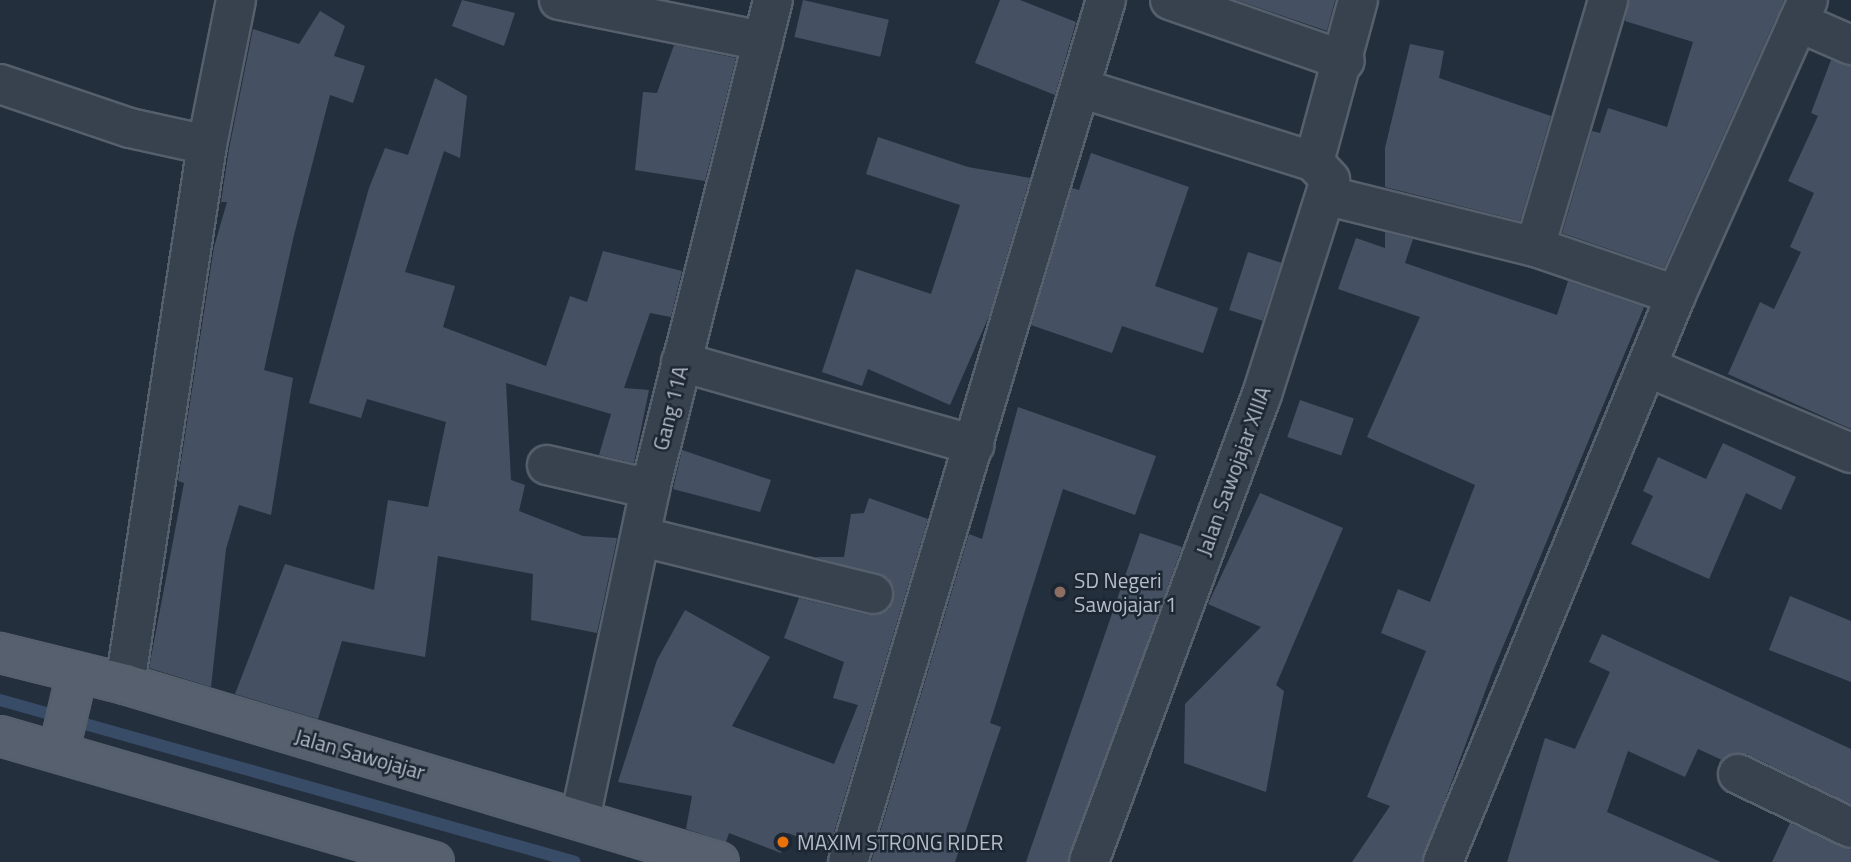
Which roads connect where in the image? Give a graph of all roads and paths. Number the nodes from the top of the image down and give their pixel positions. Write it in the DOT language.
graph roads {
  1 [pos="236,0"];
  2 [pos="559,0"];
  3 [pos="773,0"];
  4 [pos="1106,0"];
  5 [pos="1170,0"];
  6 [pos="1358,0"];
  7 [pos="1608,0"];
  8 [pos="1803,11"];
  9 [pos="763,41"];
  10 [pos="1851,45"];
  11 [pos="1345,61"];
  12 [pos="0,84"];
  13 [pos="1080,88"];
  14 [pos="207,145"];
  15 [pos="1322,179"];
  16 [pos="1535,247"];
  17 [pos="1676,295"];
  18 [pos="681,362"];
  19 [pos="1647,367"];
  20 [pos="974,445"];
  21 [pos="1851,453"];
  22 [pos="547,466"];
  23 [pos="650,489"];
  24 [pos="643,537"];
  25 [pos="873,594"];
  26 [pos="0,653"];
  27 [pos="125,684"];
  28 [pos="68,714"];
  29 [pos="0,736"];
  30 [pos="1738,774"];
  31 [pos="580,819"];
  32 [pos="1851,828"];
  33 [pos="434,862"];
  34 [pos="719,862"];
  35 [pos="848,862"];
  36 [pos="1089,862"];
  37 [pos="1443,862"];
  1 -- 14 [label="street"];
  2 -- 9 [label="street"];
  3 -- 9 [label="street, Gang 11A"];
  4 -- 13 [label="street"];
  5 -- 11 [label="street"];
  6 -- 11 [label="street, Jalan Sawojajar XIIIA"];
  7 -- 16 [label="street"];
  8 -- 10 [label="street"];
  8 -- 17 [label="street"];
  9 -- 18 [label="street, Gang 11A"];
  11 -- 15 [label="street, Jalan Sawojajar XIIIA"];
  12 -- 14 [label="street"];
  13 -- 15 [label="street"];
  13 -- 20 [label="street"];
  14 -- 27 [label="street"];
  15 -- 16 [label="street"];
  15 -- 36 [label="street, Jalan Sawojajar XIIIA"];
  16 -- 17 [label="street"];
  17 -- 19 [label="street"];
  18 -- 20 [label="street"];
  18 -- 23 [label="street, Gang 11A"];
  19 -- 21 [label="street"];
  19 -- 37 [label="street"];
  20 -- 35 [label="street"];
  22 -- 23 [label="street"];
  23 -- 24 [label="street, Gang 11A"];
  24 -- 25 [label="street"];
  24 -- 31 [label="street, Gang 11A"];
  26 -- 28 [label="main road, Jalan Sawojajar"];
  27 -- 28 [label="main road, Jalan Sawojajar"];
  27 -- 31 [label="main road, Jalan Sawojajar"];
  28 -- 29 [label="main road, Jalan Sawojajar"];
  28 -- 33 [label="main road, Jalan Sawojajar"];
  30 -- 32 [label="street"];
  31 -- 34 [label="main road, Jalan Sawojajar"];
}
